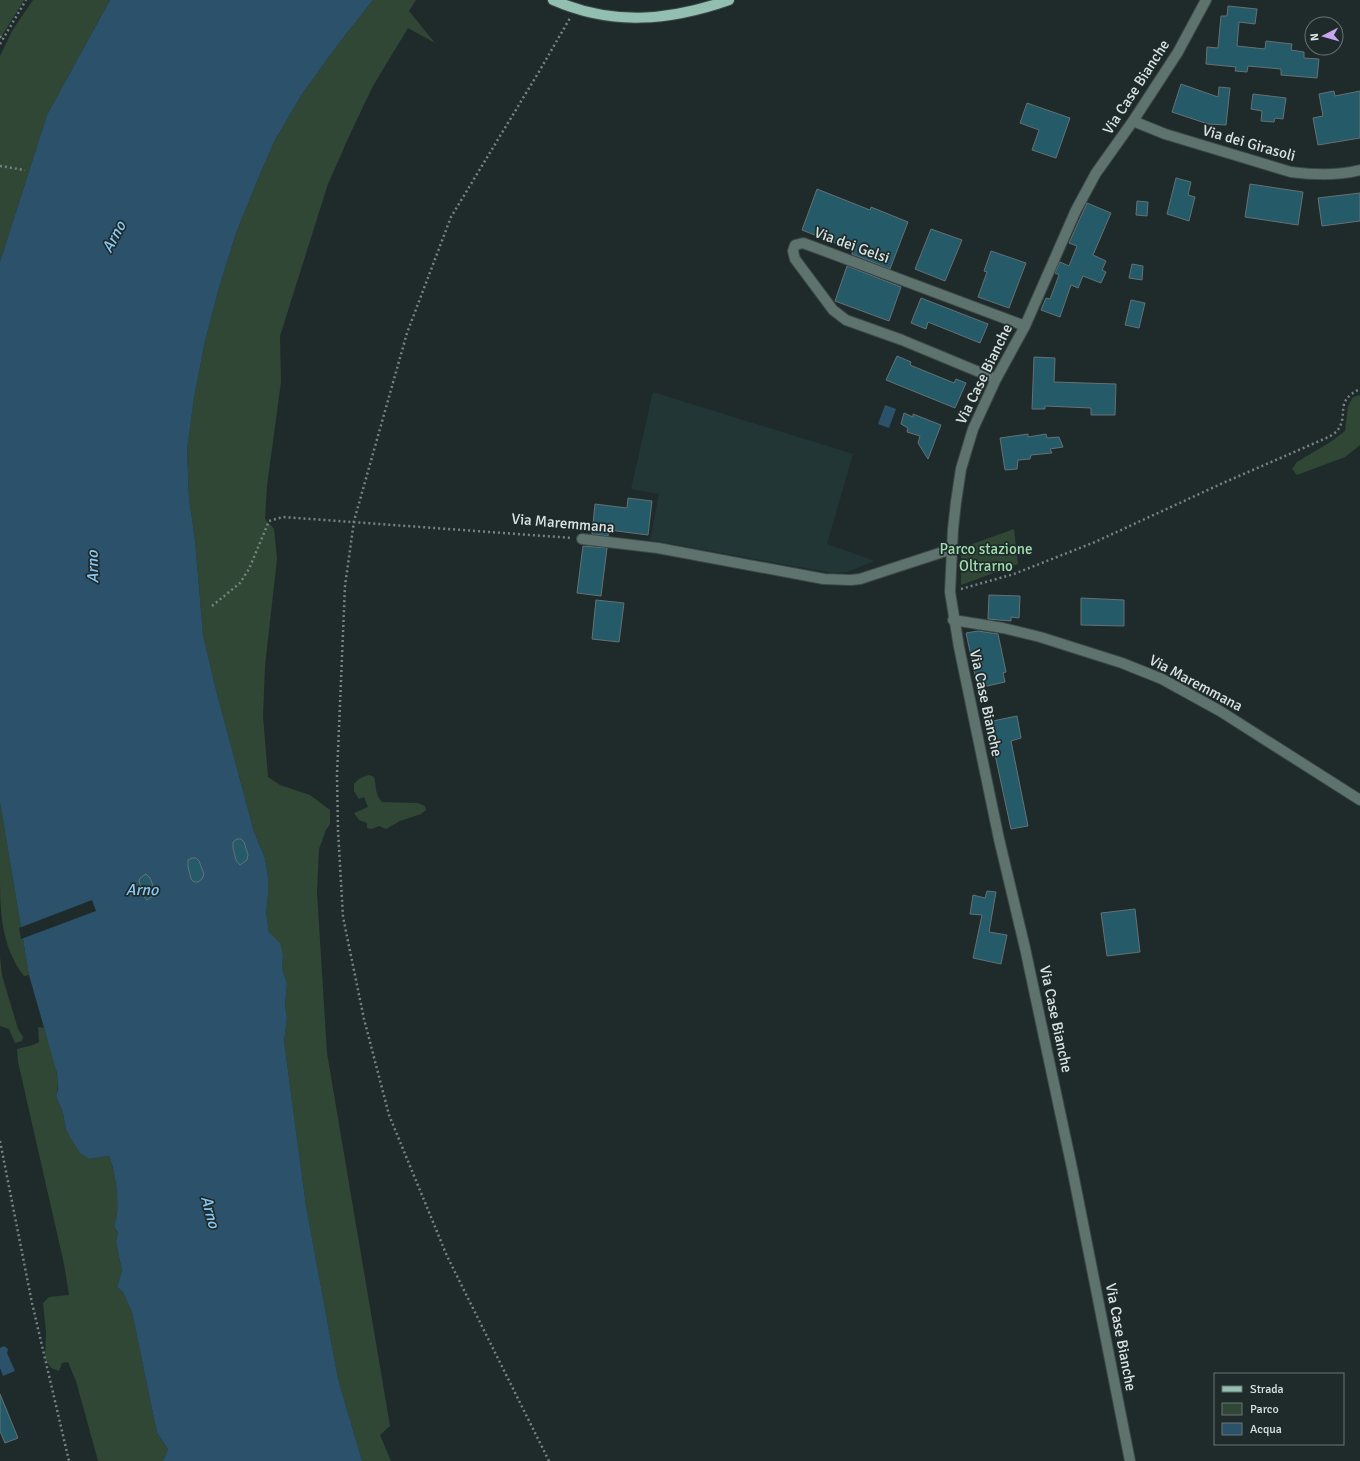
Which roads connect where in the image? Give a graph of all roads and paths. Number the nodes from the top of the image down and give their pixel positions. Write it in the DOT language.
graph roads {
  1 [pos="26,0"];
  2 [pos="553,0"];
  3 [pos="729,0"];
  4 [pos="1206,0"];
  5 [pos="575,9"];
  6 [pos="0,36"];
  7 [pos="2,40"];
  8 [pos="0,44"];
  9 [pos="1133,121"];
  10 [pos="0,166"];
  11 [pos="25,170"];
  12 [pos="1360,170"];
  13 [pos="1025,326"];
  14 [pos="996,379"];
  15 [pos="1360,389"];
  16 [pos="354,521"];
  17 [pos="582,539"];
  18 [pos="952,548"];
  19 [pos="950,592"];
  20 [pos="212,606"];
  21 [pos="954,620"];
  22 [pos="1360,800"];
  23 [pos="0,1141"];
  24 [pos="69,1461"];
  25 [pos="549,1461"];
  26 [pos="1130,1461"];
  1 -- 7 [label="path"];
  2 -- 5 [label="main road"];
  3 -- 5 [label="main road"];
  4 -- 9 [label="street, Via Case Bianche"];
  5 -- 16 [label="path"];
  6 -- 7 [label="path"];
  7 -- 8 [label="path"];
  9 -- 12 [label="street, Via dei Girasoli"];
  9 -- 13 [label="street, Via Case Bianche"];
  10 -- 11 [label="path"];
  13 -- 14 [label="street, Via Case Bianche"];
  13 -- 14 [label="street, Via dei Gelsi"];
  14 -- 18 [label="street, Via Case Bianche"];
  15 -- 19 [label="path"];
  16 -- 17 [label="path, Via Maremmana"];
  16 -- 20 [label="path, Via Maremmana"];
  16 -- 25 [label="path"];
  17 -- 18 [label="street, Via Maremmana"];
  18 -- 19 [label="street, Via Case Bianche"];
  19 -- 21 [label="street, Via Case Bianche"];
  21 -- 22 [label="street, Via Maremmana"];
  21 -- 26 [label="street, Via Case Bianche"];
  23 -- 24 [label="path"];
}
